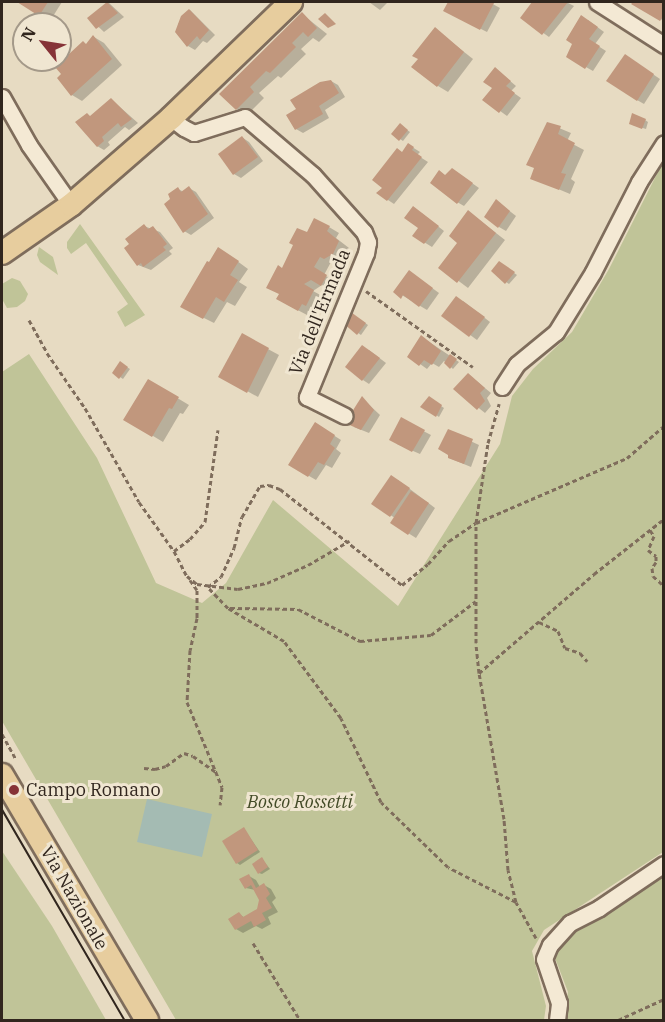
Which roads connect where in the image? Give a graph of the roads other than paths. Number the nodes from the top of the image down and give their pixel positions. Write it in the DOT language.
graph roads {
  1 [pos="291,2"];
  2 [pos="597,2"];
  3 [pos="663,45"];
  4 [pos="2,97"];
  5 [pos="171,118"];
  6 [pos="663,143"];
  7 [pos="71,205"];
  8 [pos="2,253"];
  9 [pos="502,387"];
  10 [pos="345,416"];
  11 [pos="2,775"];
  12 [pos="663,864"];
  13 [pos="147,1020"];
  14 [pos="557,1020"];
  1 -- 5 [label="main road"];
  2 -- 3 [label="street"];
  4 -- 7 [label="street"];
  5 -- 7 [label="main road"];
  5 -- 10 [label="street, Via dell'Ermada"];
  6 -- 9 [label="street"];
  7 -- 8 [label="main road"];
  11 -- 13 [label="main road, Via Nazionale"];
  12 -- 14 [label="street"];
}
